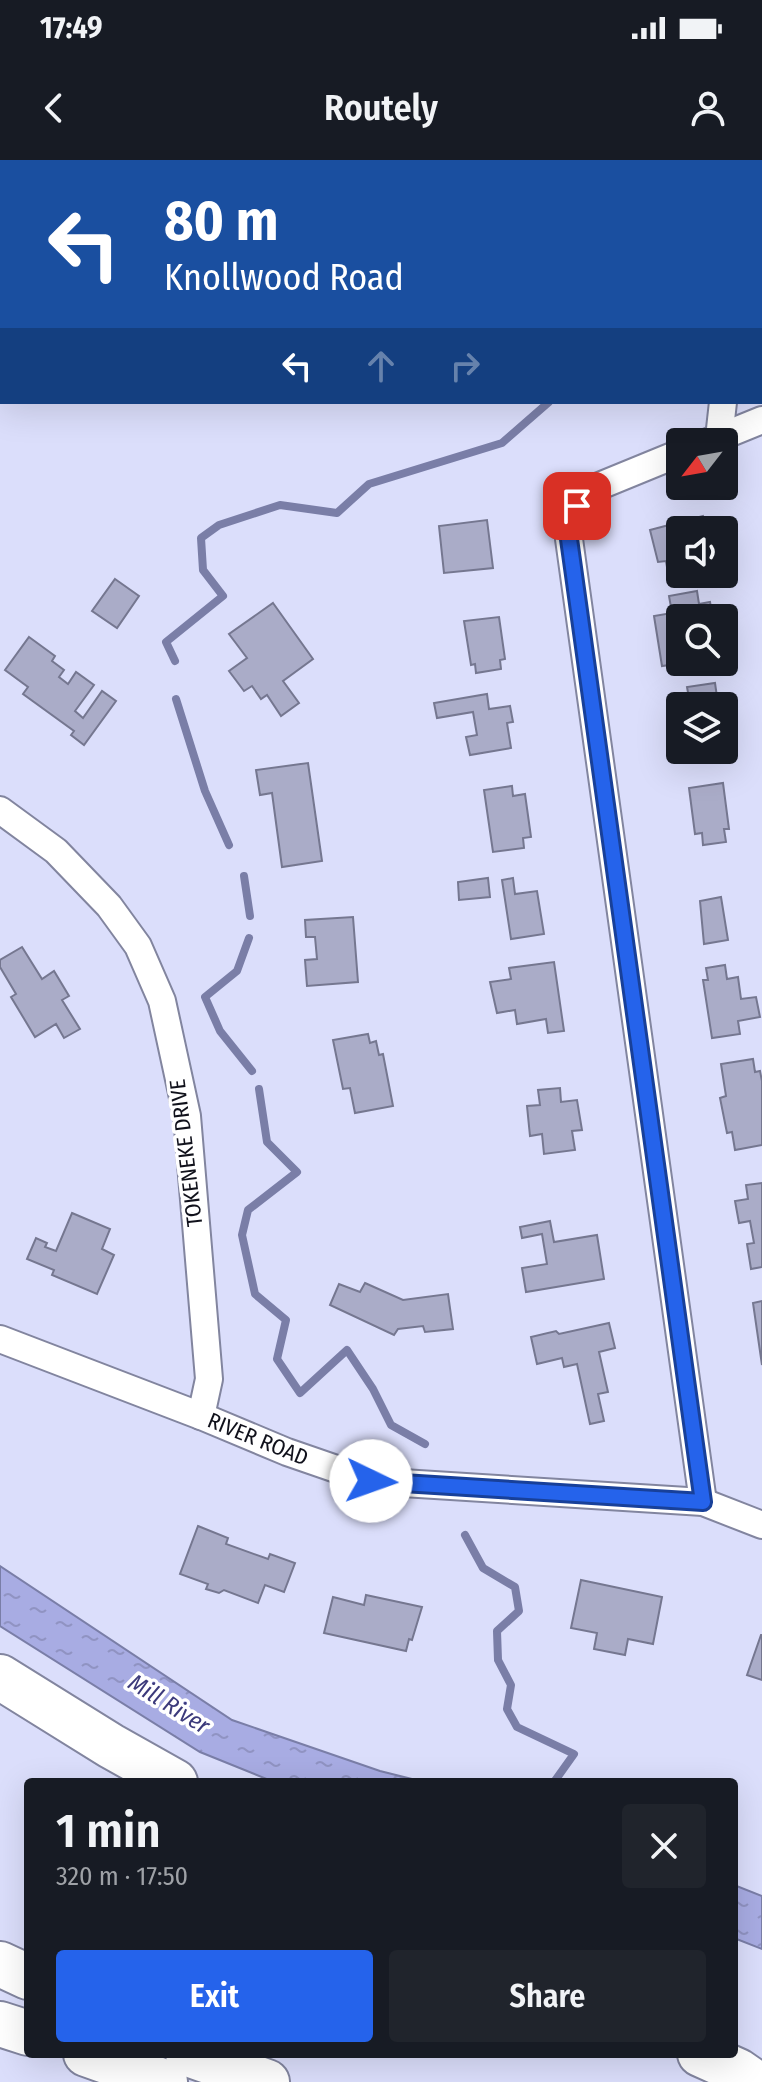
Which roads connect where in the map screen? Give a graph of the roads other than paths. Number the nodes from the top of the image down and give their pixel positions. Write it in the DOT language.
graph roads {
  1 [pos="722,404"];
  2 [pos="762,420"];
  3 [pos="716,428"];
  4 [pos="738,430"];
  5 [pos="666,459"];
  6 [pos="0,810"];
  7 [pos="0,1339"];
  8 [pos="201,1416"];
  9 [pos="703,1502"];
  10 [pos="762,1525"];
  11 [pos="0,1677"];
  12 [pos="0,1711"];
  13 [pos="107,1778"];
  14 [pos="168,1778"];
  15 [pos="0,1964"];
  16 [pos="24,1975"];
  17 [pos="0,1988"];
  18 [pos="24,1997"];
  19 [pos="0,2024"];
  20 [pos="24,2032"];
  21 [pos="738,2040"];
  22 [pos="762,2050"];
  23 [pos="97,2058"];
  24 [pos="199,2058"];
  25 [pos="709,2058"];
  26 [pos="165,2082"];
  27 [pos="267,2082"];
  28 [pos="754,2082"];
  1 -- 3 [label="street"];
  2 -- 4 [label="street"];
  5 -- 9 [label="street"];
  6 -- 8 [label="street, TOKENEKE DRIVE"];
  7 -- 8 [label="street, RIVER ROAD"];
  8 -- 9 [label="street, RIVER ROAD"];
  9 -- 10 [label="street, RIVER ROAD"];
  11 -- 14 [label="highway"];
  12 -- 13 [label="highway"];
  15 -- 16 [label="highway"];
  17 -- 18 [label="highway"];
  19 -- 20 [label="highway"];
  21 -- 22 [label="highway"];
  23 -- 26 [label="highway"];
  24 -- 27 [label="highway"];
  25 -- 28 [label="highway"];
}
